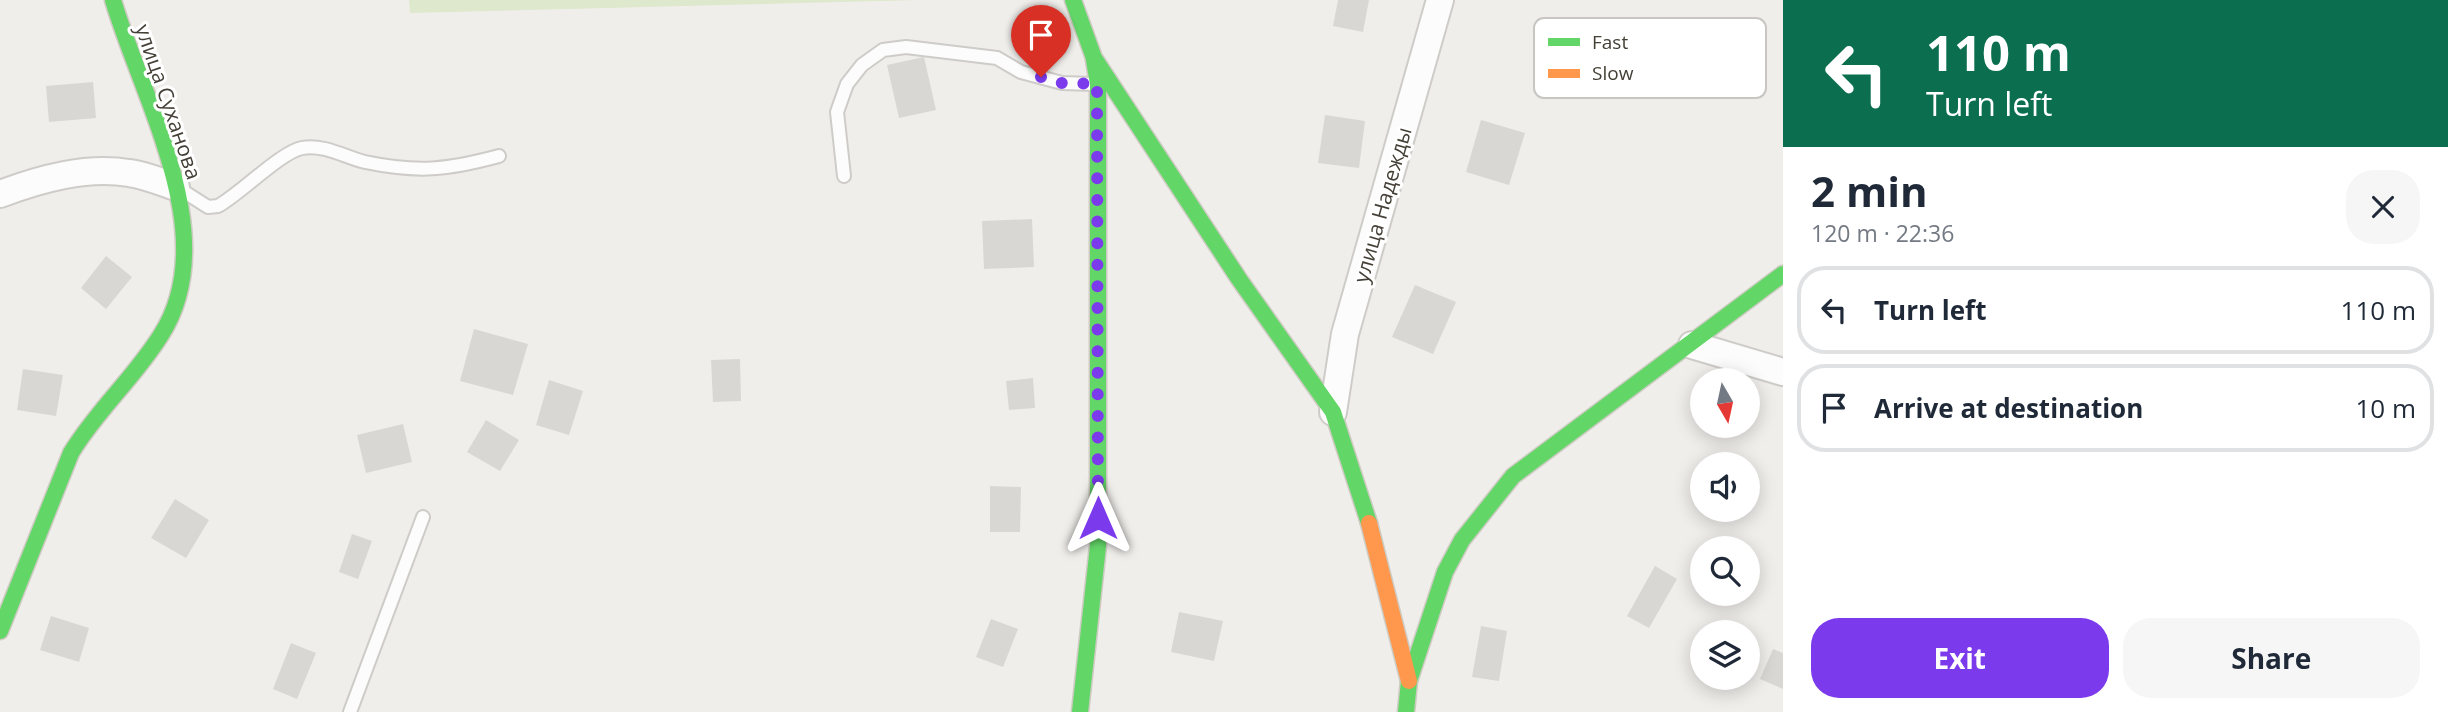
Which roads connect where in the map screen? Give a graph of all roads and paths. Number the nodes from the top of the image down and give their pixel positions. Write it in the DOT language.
graph roads {
  1 [pos="113,0"];
  2 [pos="1073,0"];
  3 [pos="1440,0"];
  4 [pos="1094,58"];
  5 [pos="1097,84"];
  6 [pos="499,156"];
  7 [pos="844,176"];
  8 [pos="176,187"];
  9 [pos="0,194"];
  10 [pos="1783,274"];
  11 [pos="1692,345"];
  12 [pos="1783,372"];
  13 [pos="1333,412"];
  14 [pos="423,517"];
  15 [pos="0,631"];
  16 [pos="1409,681"];
  17 [pos="350,712"];
  18 [pos="1080,712"];
  19 [pos="1406,712"];
  1 -- 8 [label="street, улица Суханова"];
  2 -- 4 [label="street"];
  3 -- 13 [label="street, улица Надежды"];
  4 -- 5 [label="street"];
  4 -- 13 [label="street"];
  5 -- 7 [label="lane"];
  5 -- 18 [label="street"];
  6 -- 8 [label="lane"];
  8 -- 9 [label="street"];
  8 -- 15 [label="street, улица Суханова"];
  10 -- 11 [label="street"];
  11 -- 12 [label="street"];
  11 -- 16 [label="street"];
  13 -- 16 [label="street"];
  14 -- 17 [label="lane"];
  16 -- 19 [label="street"];
}
